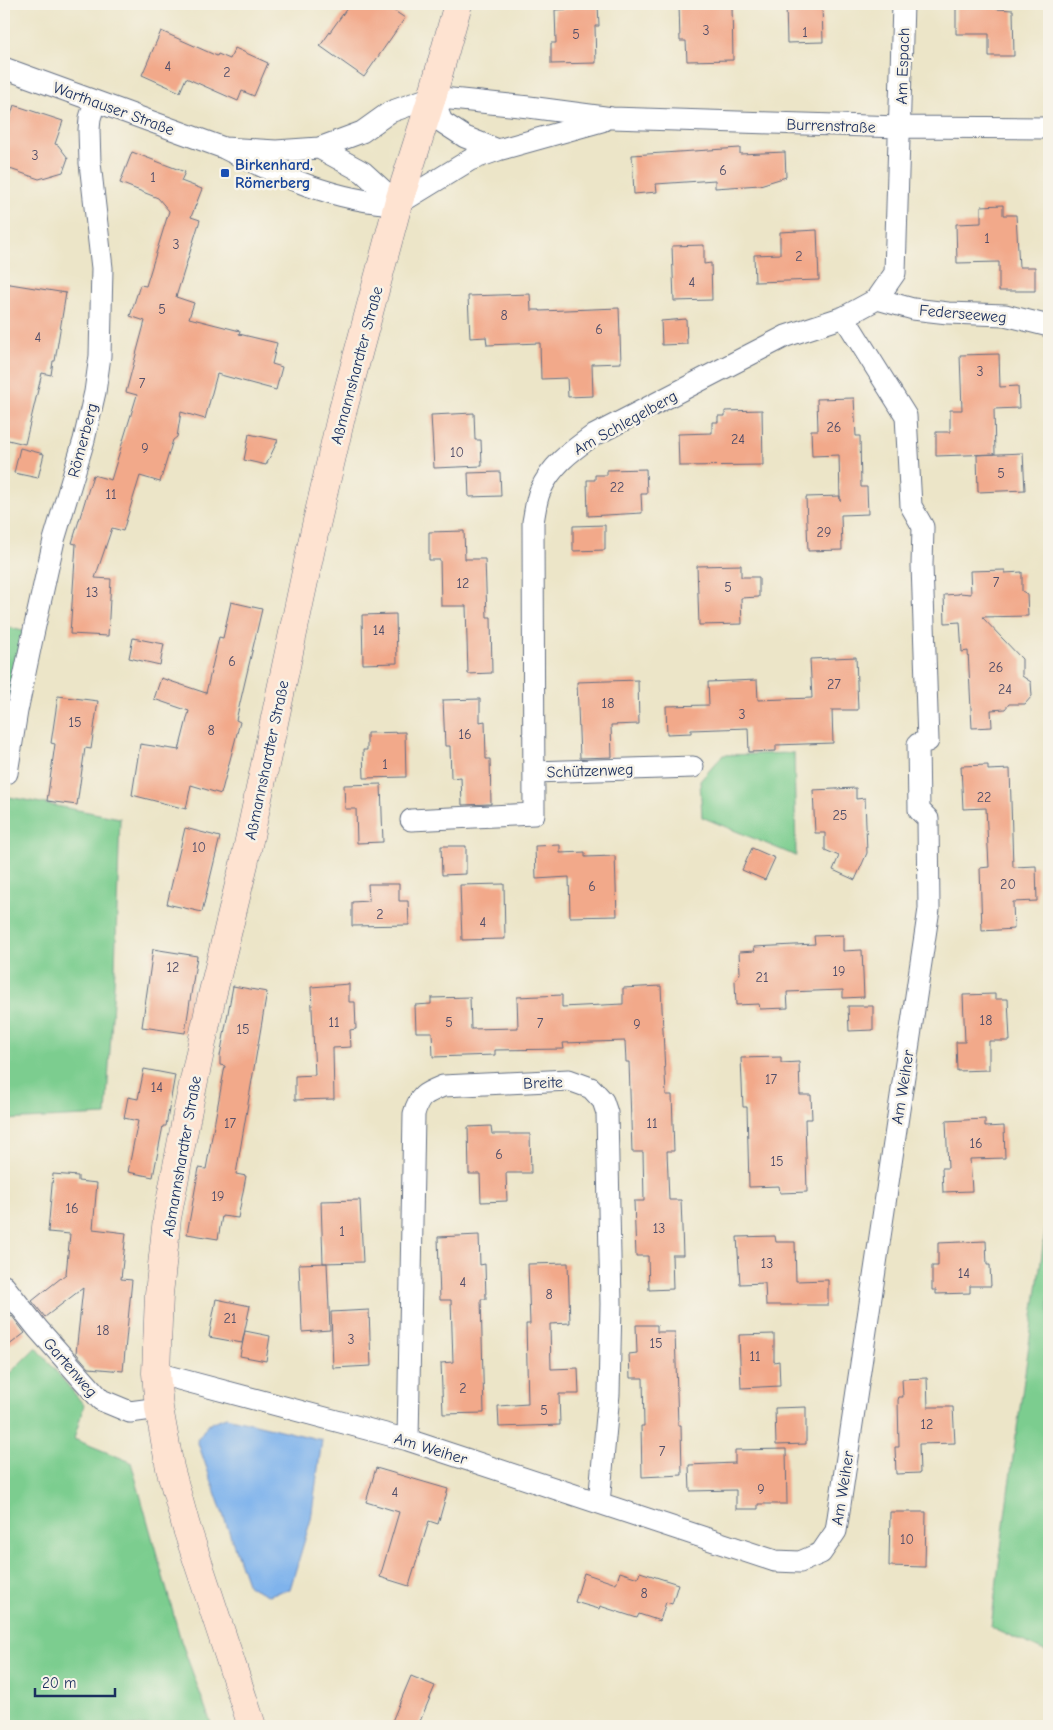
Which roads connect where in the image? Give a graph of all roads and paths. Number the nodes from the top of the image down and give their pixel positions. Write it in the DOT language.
graph roads {
  1 [pos="458,4"];
  2 [pos="904,4"];
  3 [pos="4,68"];
  4 [pos="432,97"];
  5 [pos="95,102"];
  6 [pos="612,118"];
  7 [pos="900,127"];
  8 [pos="1049,128"];
  9 [pos="224,148"];
  10 [pos="319,148"];
  11 [pos="498,150"];
  12 [pos="398,204"];
  13 [pos="877,299"];
  14 [pos="844,317"];
  15 [pos="1049,326"];
  16 [pos="693,767"];
  17 [pos="7,772"];
  18 [pos="534,772"];
  19 [pos="411,820"];
  20 [pos="4,1286"];
  21 [pos="156,1373"];
  22 [pos="159,1408"];
  23 [pos="408,1440"];
  24 [pos="599,1503"];
  25 [pos="252,1726"];
  1 -- 4 [label="main road, Aßmannshardter Straße"];
  2 -- 7 [label="street, Am Espach"];
  3 -- 5 [label="street, Warthauser Straße"];
  4 -- 6 [label="street, Burrenstraße"];
  4 -- 10 [label="street, Warthauser Straße"];
  4 -- 11 [label="street"];
  4 -- 12 [label="main road, Aßmannshardter Straße"];
  5 -- 9 [label="street, Warthauser Straße"];
  5 -- 17 [label="street, Römerberg"];
  6 -- 7 [label="street, Burrenstraße"];
  6 -- 11 [label="street, Burrenstraße"];
  7 -- 8 [label="street, Burrenstraße"];
  7 -- 13 [label="street, Am Schlegelberg"];
  9 -- 10 [label="street, Warthauser Straße"];
  9 -- 12 [label="street, Warthauser Straße"];
  10 -- 12 [label="street"];
  11 -- 12 [label="street, Burrenstraße"];
  12 -- 21 [label="main road, Aßmannshardter Straße"];
  13 -- 14 [label="street, Am Schlegelberg"];
  13 -- 15 [label="street, Federseeweg"];
  14 -- 18 [label="street, Am Schlegelberg"];
  14 -- 24 [label="street, Am Weiher"];
  16 -- 18 [label="street, Schützenweg"];
  18 -- 19 [label="street, Schützenweg"];
  20 -- 22 [label="street, Gartenweg"];
  21 -- 22 [label="main road, Aßmannshardter Straße"];
  21 -- 23 [label="street, Am Weiher"];
  22 -- 25 [label="main road, Aßmannshardter Straße"];
  23 -- 24 [label="street, Am Weiher"];
  23 -- 24 [label="street, Breite"];
}
